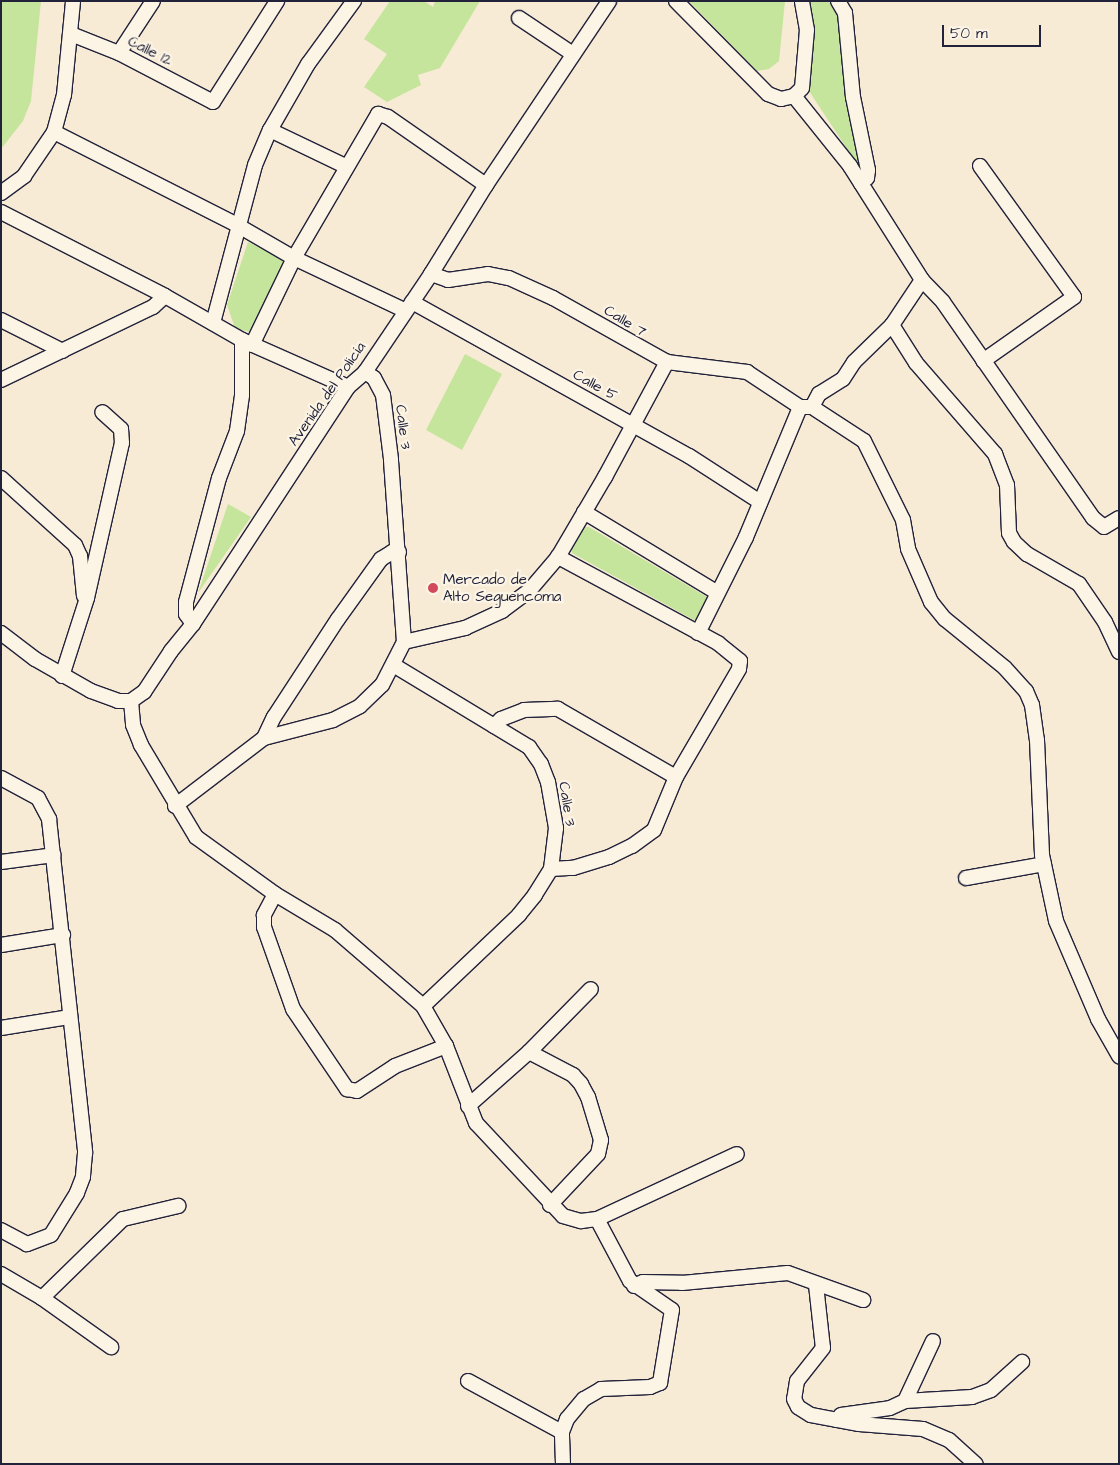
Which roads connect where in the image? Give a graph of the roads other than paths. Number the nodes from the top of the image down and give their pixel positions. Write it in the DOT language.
graph roads {
  1 [pos="73,1"];
  2 [pos="153,1"];
  3 [pos="277,1"];
  4 [pos="354,1"];
  5 [pos="609,1"];
  6 [pos="676,1"];
  7 [pos="802,1"];
  8 [pos="838,1"];
  9 [pos="519,18"];
  10 [pos="71,34"];
  11 [pos="119,53"];
  12 [pos="574,54"];
  13 [pos="794,96"];
  14 [pos="270,130"];
  15 [pos="54,132"];
  16 [pos="345,166"];
  17 [pos="980,166"];
  18 [pos="861,182"];
  19 [pos="486,185"];
  20 [pos="1,193"];
  21 [pos="1,212"];
  22 [pos="237,225"];
  23 [pos="294,258"];
  24 [pos="431,274"];
  25 [pos="922,280"];
  26 [pos="165,296"];
  27 [pos="408,306"];
  28 [pos="1,320"];
  29 [pos="214,323"];
  30 [pos="887,328"];
  31 [pos="247,343"];
  32 [pos="64,351"];
  33 [pos="983,361"];
  34 [pos="667,362"];
  35 [pos="365,372"];
  36 [pos="1,380"];
  37 [pos="348,387"];
  38 [pos="806,407"];
  39 [pos="102,412"];
  40 [pos="634,425"];
  41 [pos="1,478"];
  42 [pos="760,502"];
  43 [pos="584,512"];
  44 [pos="1119,518"];
  45 [pos="399,552"];
  46 [pos="558,557"];
  47 [pos="716,592"];
  48 [pos="87,598"];
  49 [pos="193,624"];
  50 [pos="698,632"];
  51 [pos="1,633"];
  52 [pos="404,642"];
  53 [pos="1119,652"];
  54 [pos="395,666"];
  55 [pos="62,676"];
  56 [pos="131,701"];
  57 [pos="494,726"];
  58 [pos="264,738"];
  59 [pos="676,777"];
  60 [pos="1,778"];
  61 [pos="175,806"];
  62 [pos="54,855"];
  63 [pos="1,862"];
  64 [pos="1044,864"];
  65 [pos="551,869"];
  66 [pos="966,878"];
  67 [pos="275,894"];
  68 [pos="63,935"];
  69 [pos="1,945"];
  70 [pos="591,989"];
  71 [pos="423,1006"];
  72 [pos="70,1017"];
  73 [pos="1,1028"];
  74 [pos="446,1046"];
  75 [pos="529,1052"];
  76 [pos="1119,1056"];
  77 [pos="468,1106"];
  78 [pos="737,1154"];
  79 [pos="550,1205"];
  80 [pos="178,1206"];
  81 [pos="597,1218"];
  82 [pos="1,1230"];
  83 [pos="1,1274"];
  84 [pos="816,1285"];
  85 [pos="634,1286"];
  86 [pos="42,1298"];
  87 [pos="863,1300"];
  88 [pos="933,1341"];
  89 [pos="111,1347"];
  90 [pos="1022,1362"];
  91 [pos="468,1381"];
  92 [pos="905,1401"];
  93 [pos="837,1420"];
  94 [pos="562,1432"];
  95 [pos="562,1464"];
  96 [pos="976,1464"];
  1 -- 10 [label="street"];
  2 -- 11 [label="street"];
  3 -- 11 [label="street, Calle 12"];
  4 -- 14 [label="street"];
  5 -- 12 [label="street, Avenida del Policía"];
  6 -- 13 [label="street"];
  7 -- 13 [label="street"];
  8 -- 18 [label="street"];
  9 -- 12 [label="street"];
  10 -- 11 [label="street, Calle 12"];
  10 -- 15 [label="street"];
  12 -- 19 [label="street, Avenida del Policía"];
  13 -- 18 [label="street"];
  14 -- 16 [label="street"];
  14 -- 22 [label="street"];
  15 -- 20 [label="street"];
  15 -- 22 [label="street, Calle 5"];
  16 -- 19 [label="street"];
  16 -- 23 [label="street"];
  17 -- 33 [label="street"];
  18 -- 25 [label="street"];
  19 -- 24 [label="street, Avenida del Policía"];
  21 -- 26 [label="street"];
  22 -- 23 [label="street, Calle 5"];
  22 -- 29 [label="street"];
  23 -- 27 [label="street, Calle 5"];
  23 -- 31 [label="street"];
  24 -- 27 [label="street, Avenida del Policía"];
  24 -- 34 [label="street, Calle 7"];
  25 -- 30 [label="street"];
  25 -- 33 [label="street"];
  26 -- 29 [label="street"];
  26 -- 32 [label="street"];
  27 -- 35 [label="street, Avenida del Policía"];
  27 -- 40 [label="street, Calle 5"];
  28 -- 32 [label="street"];
  29 -- 31 [label="street"];
  30 -- 38 [label="street"];
  30 -- 53 [label="street"];
  31 -- 37 [label="street"];
  31 -- 49 [label="street"];
  32 -- 36 [label="street"];
  33 -- 44 [label="street"];
  34 -- 38 [label="street, Calle 7"];
  34 -- 40 [label="street"];
  35 -- 37 [label="street, Avenida del Policía"];
  35 -- 45 [label="street, Calle 3"];
  37 -- 49 [label="street, Avenida del Policía"];
  38 -- 42 [label="street"];
  38 -- 64 [label="street, Calle 7"];
  39 -- 48 [label="street"];
  40 -- 42 [label="street, Calle 5"];
  40 -- 43 [label="street"];
  41 -- 48 [label="street"];
  42 -- 47 [label="street"];
  43 -- 46 [label="street"];
  43 -- 47 [label="street"];
  45 -- 52 [label="street, Calle 3"];
  45 -- 58 [label="street"];
  46 -- 50 [label="street"];
  46 -- 52 [label="street"];
  47 -- 50 [label="street"];
  48 -- 55 [label="street"];
  49 -- 56 [label="street, Avenida del Policía"];
  50 -- 59 [label="street"];
  51 -- 55 [label="street"];
  52 -- 54 [label="street"];
  54 -- 57 [label="street, Calle 3"];
  54 -- 58 [label="street"];
  55 -- 56 [label="street"];
  56 -- 61 [label="street"];
  57 -- 59 [label="street"];
  57 -- 65 [label="street, Calle 3"];
  58 -- 61 [label="street"];
  59 -- 65 [label="street"];
  60 -- 62 [label="street"];
  61 -- 67 [label="street"];
  62 -- 63 [label="street"];
  62 -- 68 [label="street"];
  64 -- 66 [label="street"];
  64 -- 76 [label="street, Calle 7"];
  65 -- 71 [label="street, Calle 3"];
  67 -- 71 [label="street"];
  67 -- 74 [label="street"];
  68 -- 69 [label="street"];
  68 -- 72 [label="street"];
  70 -- 75 [label="street"];
  71 -- 74 [label="street"];
  72 -- 73 [label="street"];
  72 -- 82 [label="street"];
  74 -- 77 [label="street"];
  75 -- 77 [label="street"];
  75 -- 79 [label="street"];
  77 -- 79 [label="street"];
  78 -- 81 [label="street"];
  79 -- 81 [label="street"];
  80 -- 86 [label="street"];
  81 -- 85 [label="street"];
  83 -- 86 [label="street"];
  84 -- 85 [label="street"];
  84 -- 87 [label="street"];
  84 -- 93 [label="street"];
  85 -- 94 [label="street"];
  86 -- 89 [label="street"];
  88 -- 92 [label="street"];
  90 -- 92 [label="street"];
  91 -- 94 [label="street"];
  92 -- 93 [label="street"];
  93 -- 96 [label="street"];
  94 -- 95 [label="street"];
}
